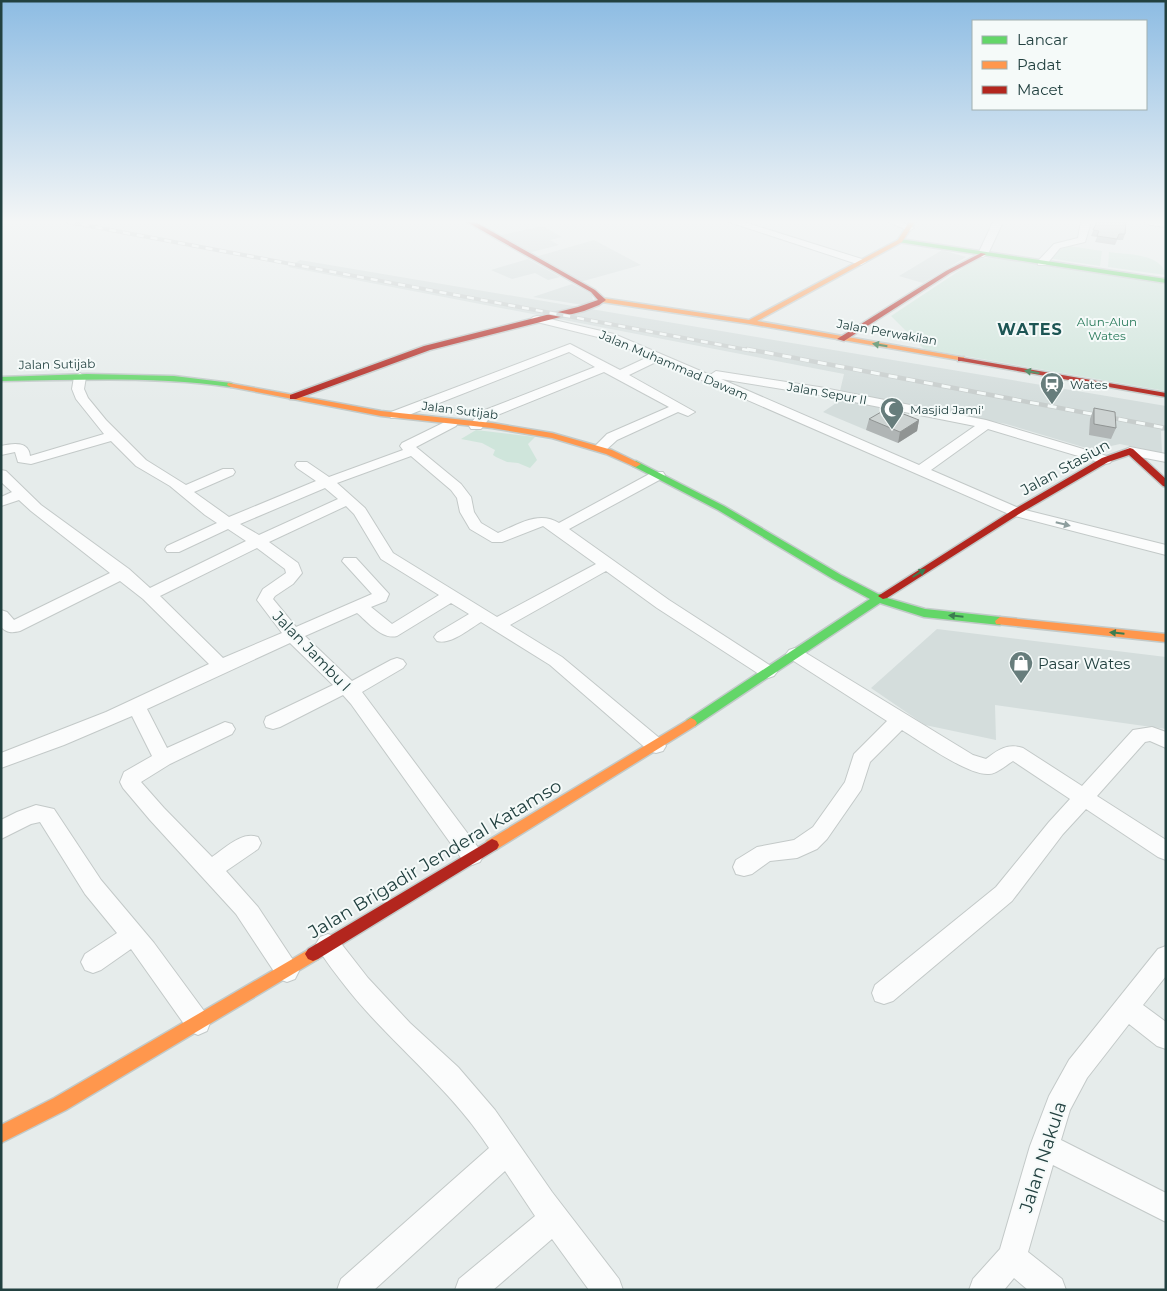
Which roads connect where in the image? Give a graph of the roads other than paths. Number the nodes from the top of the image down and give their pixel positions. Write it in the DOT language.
graph roads {
  1 [pos="577,282"];
  2 [pos="824,282"];
  3 [pos="934,282"];
  4 [pos="602,300"];
  5 [pos="537,319"];
  6 [pos="750,322"];
  7 [pos="841,338"];
  8 [pos="907,339"];
  9 [pos="919,352"];
  10 [pos="659,356"];
  11 [pos="605,366"];
  12 [pos="693,371"];
  13 [pos="620,375"];
  14 [pos="80,377"];
  15 [pos="1,379"];
  16 [pos="1166,395"];
  17 [pos="293,397"];
  18 [pos="396,415"];
  19 [pos="450,423"];
  20 [pos="986,424"];
  21 [pos="476,426"];
  22 [pos="112,436"];
  23 [pos="601,447"];
  24 [pos="413,450"];
  25 [pos="1,451"];
  26 [pos="1130,451"];
  27 [pos="1166,458"];
  28 [pos="1105,460"];
  29 [pos="302,465"];
  30 [pos="921,470"];
  31 [pos="228,472"];
  32 [pos="1,474"];
  33 [pos="658,475"];
  34 [pos="327,482"];
  35 [pos="1166,484"];
  36 [pos="184,490"];
  37 [pos="20,494"];
  38 [pos="348,500"];
  39 [pos="1,502"];
  40 [pos="1016,512"];
  41 [pos="228,524"];
  42 [pos="558,529"];
  43 [pos="259,542"];
  44 [pos="172,549"];
  45 [pos="1166,550"];
  46 [pos="350,560"];
  47 [pos="607,564"];
  48 [pos="123,574"];
  49 [pos="149,595"];
  50 [pos="450,596"];
  51 [pos="878,599"];
  52 [pos="360,607"];
  53 [pos="480,614"];
  54 [pos="1,616"];
  55 [pos="496,624"];
  56 [pos="292,634"];
  57 [pos="443,637"];
  58 [pos="1166,638"];
  59 [pos="795,654"];
  60 [pos="397,664"];
  61 [pos="221,666"];
  62 [pos="768,672"];
  63 [pos="348,689"];
  64 [pos="137,708"];
  65 [pos="900,720"];
  66 [pos="273,722"];
  67 [pos="225,729"];
  68 [pos="1166,740"];
  69 [pos="656,746"];
  70 [pos="163,759"];
  71 [pos="1,761"];
  72 [pos="1084,799"];
  73 [pos="1,830"];
  74 [pos="250,843"];
  75 [pos="1166,851"];
  76 [pos="472,856"];
  77 [pos="744,866"];
  78 [pos="211,869"];
  79 [pos="133,935"];
  80 [pos="328,944"];
  81 [pos="1166,957"];
  82 [pos="93,962"];
  83 [pos="287,970"];
  84 [pos="884,993"];
  85 [pos="1127,1007"];
  86 [pos="198,1023"];
  87 [pos="1166,1037"];
  88 [pos="1,1134"];
  89 [pos="1044,1146"];
  90 [pos="508,1149"];
  91 [pos="1166,1208"];
  92 [pos="554,1218"];
  93 [pos="1012,1257"];
  94 [pos="352,1290"];
  95 [pos="470,1290"];
  96 [pos="608,1290"];
  97 [pos="984,1290"];
  98 [pos="1050,1290"];
  1 -- 4 [label="main road"];
  2 -- 6 [label="main road"];
  3 -- 7 [label="main road"];
  4 -- 5 [label="main road"];
  4 -- 6 [label="main road, Jalan Perwakilan"];
  5 -- 10 [label="street, Jalan Muhammad Dawam"];
  5 -- 17 [label="main road, Jalan Muhammad Dawam"];
  6 -- 7 [label="main road, Jalan Perwakilan"];
  9 -- 7 [label="main road, Jalan Perwakilan, one-way"];
  8 -- 9 [label="main road"];
  16 -- 9 [label="main road, Jalan Perwakilan, one-way"];
  10 -- 12 [label="street, Jalan Muhammad Dawam"];
  10 -- 13 [label="street"];
  11 -- 13 [label="street"];
  11 -- 18 [label="street"];
  11 -- 21 [label="street"];
  12 -- 20 [label="street, Jalan Sepur II"];
  12 -- 30 [label="street, Jalan Muhammad Dawam"];
  13 -- 23 [label="street"];
  14 -- 15 [label="main road, Jalan Sutijab"];
  14 -- 17 [label="main road, Jalan Sutijab"];
  14 -- 22 [label="street, Jalan Jambu I"];
  17 -- 18 [label="main road, Jalan Sutijab"];
  18 -- 19 [label="main road, Jalan Sutijab"];
  19 -- 21 [label="main road, Jalan Sutijab"];
  19 -- 24 [label="street"];
  20 -- 28 [label="street, Jalan Sepur II"];
  20 -- 30 [label="street"];
  21 -- 23 [label="main road, Jalan Sutijab"];
  22 -- 25 [label="street"];
  22 -- 36 [label="street, Jalan Jambu I"];
  23 -- 33 [label="main road, Jalan Sutijab"];
  24 -- 34 [label="street"];
  24 -- 42 [label="street"];
  26 -- 27 [label="street"];
  26 -- 28 [label="main road, Jalan Stasiun"];
  26 -- 35 [label="main road"];
  28 -- 40 [label="main road, Jalan Stasiun"];
  29 -- 34 [label="street"];
  30 -- 40 [label="street, Jalan Muhammad Dawam"];
  31 -- 36 [label="street"];
  32 -- 37 [label="street"];
  33 -- 42 [label="street"];
  33 -- 51 [label="main road, Jalan Sutijab"];
  34 -- 38 [label="street"];
  34 -- 41 [label="street"];
  36 -- 41 [label="street, Jalan Jambu I"];
  37 -- 39 [label="street"];
  37 -- 48 [label="street"];
  38 -- 43 [label="street"];
  38 -- 50 [label="street"];
  40 -- 45 [label="street, Jalan Muhammad Dawam, one-way"];
  51 -- 40 [label="main road, Jalan Stasiun, one-way"];
  41 -- 43 [label="street, Jalan Jambu I"];
  41 -- 44 [label="street"];
  42 -- 47 [label="street"];
  43 -- 49 [label="street"];
  43 -- 56 [label="street, Jalan Jambu I"];
  46 -- 52 [label="street"];
  47 -- 55 [label="street"];
  47 -- 62 [label="street"];
  48 -- 49 [label="street"];
  48 -- 54 [label="street"];
  49 -- 61 [label="street"];
  50 -- 52 [label="street"];
  50 -- 53 [label="street"];
  58 -- 51 [label="main road, Jalan Sutijab, one-way"];
  51 -- 59 [label="main road, Jalan Brigadir Jenderal Katamso"];
  52 -- 56 [label="street"];
  53 -- 55 [label="street"];
  53 -- 57 [label="street"];
  55 -- 69 [label="street"];
  56 -- 61 [label="street"];
  56 -- 63 [label="street, Jalan Jambu I"];
  59 -- 62 [label="main road, Jalan Brigadir Jenderal Katamso"];
  59 -- 65 [label="street"];
  60 -- 63 [label="street"];
  61 -- 64 [label="street"];
  62 -- 69 [label="main road, Jalan Brigadir Jenderal Katamso"];
  63 -- 66 [label="street"];
  63 -- 76 [label="street, Jalan Jambu I"];
  64 -- 70 [label="street"];
  64 -- 71 [label="street"];
  65 -- 72 [label="street"];
  65 -- 77 [label="street"];
  67 -- 70 [label="street"];
  68 -- 72 [label="street"];
  69 -- 76 [label="main road, Jalan Brigadir Jenderal Katamso"];
  70 -- 78 [label="street"];
  72 -- 75 [label="street"];
  72 -- 84 [label="street"];
  73 -- 79 [label="street"];
  74 -- 78 [label="street"];
  76 -- 80 [label="main road, Jalan Brigadir Jenderal Katamso"];
  78 -- 83 [label="street"];
  79 -- 82 [label="street"];
  79 -- 86 [label="street"];
  80 -- 83 [label="main road, Jalan Brigadir Jenderal Katamso"];
  80 -- 90 [label="street"];
  81 -- 85 [label="street, Jalan Nakula"];
  83 -- 86 [label="main road, Jalan Brigadir Jenderal Katamso"];
  85 -- 87 [label="street"];
  85 -- 89 [label="street, Jalan Nakula"];
  86 -- 88 [label="main road, Jalan Brigadir Jenderal Katamso"];
  89 -- 91 [label="street"];
  89 -- 93 [label="street, Jalan Nakula"];
  90 -- 92 [label="street"];
  90 -- 94 [label="street"];
  92 -- 95 [label="street"];
  92 -- 96 [label="street"];
  93 -- 97 [label="street, Jalan Nakula"];
  93 -- 98 [label="street"];
}
